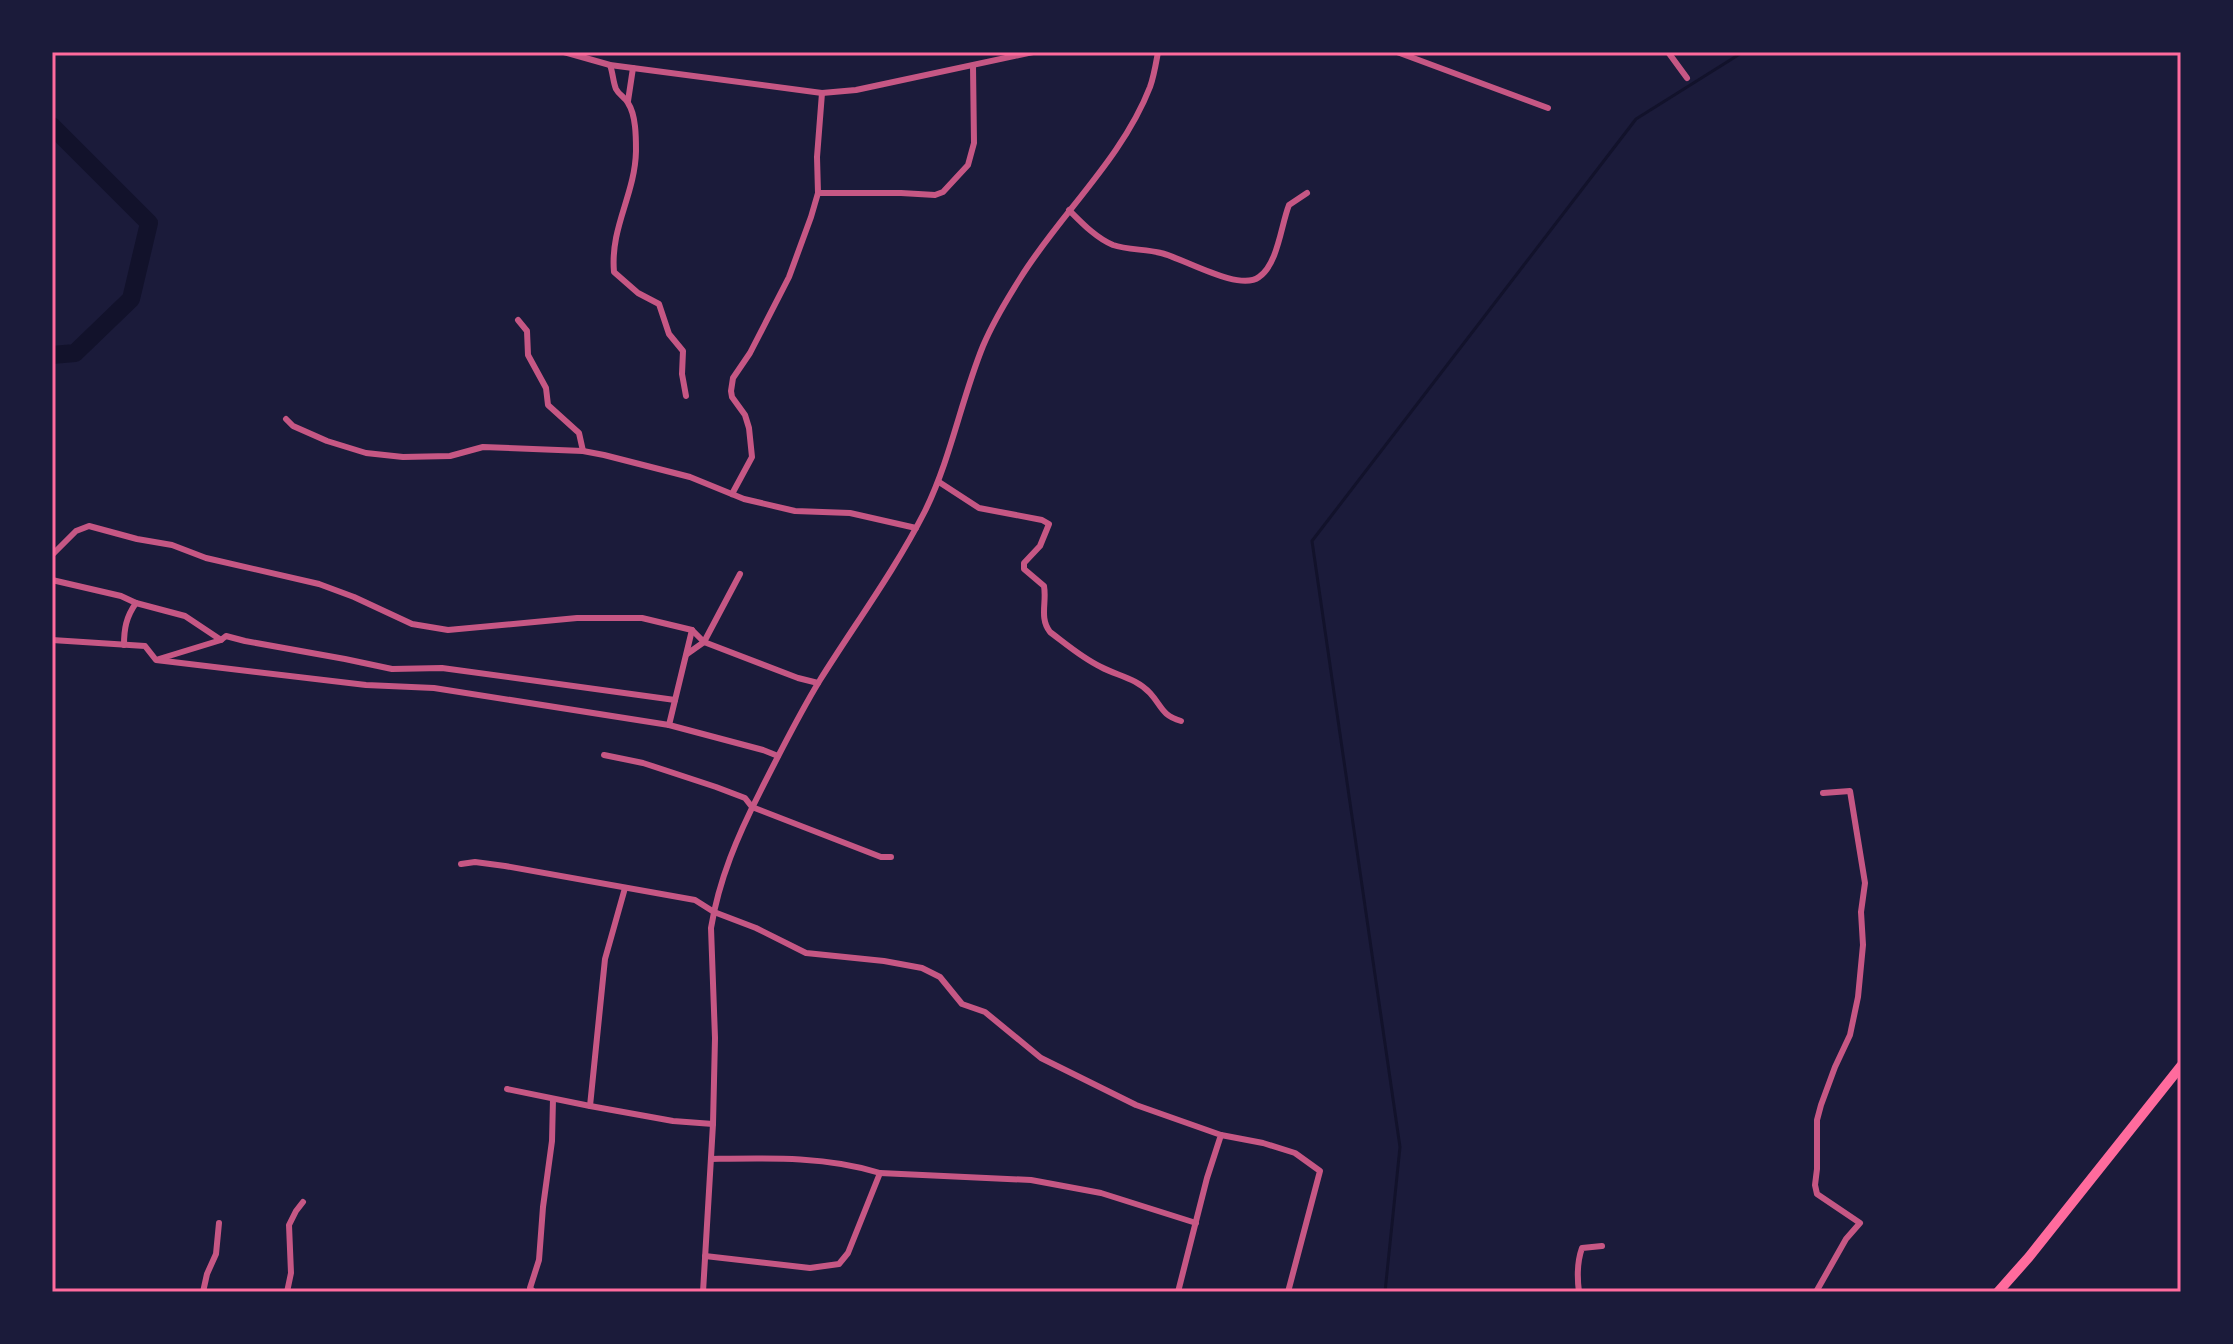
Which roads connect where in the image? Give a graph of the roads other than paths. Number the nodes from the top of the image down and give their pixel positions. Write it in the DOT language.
graph roads {
  1 [pos="564,52"];
  2 [pos="1033,52"];
  3 [pos="1158,52"];
  4 [pos="1397,52"];
  5 [pos="1668,52"];
  6 [pos="1013,54"];
  7 [pos="610,65"];
  8 [pos="973,66"];
  9 [pos="633,68"];
  10 [pos="1687,78"];
  11 [pos="822,93"];
  12 [pos="628,101"];
  13 [pos="1548,108"];
  14 [pos="818,193"];
  15 [pos="1307,193"];
  16 [pos="1069,210"];
  17 [pos="518,320"];
  18 [pos="686,396"];
  19 [pos="286,419"];
  20 [pos="583,451"];
  21 [pos="939,482"];
  22 [pos="732,494"];
  23 [pos="916,528"];
  24 [pos="52,555"];
  25 [pos="740,574"];
  26 [pos="52,580"];
  27 [pos="136,603"];
  28 [pos="692,630"];
  29 [pos="52,640"];
  30 [pos="221,640"];
  31 [pos="704,642"];
  32 [pos="124,645"];
  33 [pos="687,654"];
  34 [pos="156,660"];
  35 [pos="818,683"];
  36 [pos="675,700"];
  37 [pos="1181,721"];
  38 [pos="669,725"];
  39 [pos="604,755"];
  40 [pos="778,756"];
  41 [pos="1823,793"];
  42 [pos="752,807"];
  43 [pos="891,857"];
  44 [pos="461,864"];
  45 [pos="625,888"];
  46 [pos="714,912"];
  47 [pos="2181,1066"];
  48 [pos="507,1089"];
  49 [pos="553,1099"];
  50 [pos="590,1106"];
  51 [pos="713,1124"];
  52 [pos="1221,1135"];
  53 [pos="711,1159"];
  54 [pos="880,1173"];
  55 [pos="303,1202"];
  56 [pos="219,1223"];
  57 [pos="1196,1223"];
  58 [pos="1602,1246"];
  59 [pos="705,1256"];
  60 [pos="203,1292"];
  61 [pos="287,1292"];
  62 [pos="534,1292"];
  63 [pos="703,1292"];
  64 [pos="1178,1292"];
  65 [pos="1288,1292"];
  66 [pos="1579,1292"];
  67 [pos="1816,1292"];
  68 [pos="1998,1292"];
  1 -- 7 [label="street"];
  2 -- 6 [label="street"];
  3 -- 16 [label="street"];
  4 -- 13 [label="street"];
  5 -- 10 [label="street"];
  6 -- 8 [label="street"];
  7 -- 9 [label="street"];
  7 -- 12 [label="street"];
  8 -- 11 [label="street"];
  8 -- 14 [label="street"];
  9 -- 11 [label="street"];
  9 -- 12 [label="street"];
  11 -- 14 [label="street"];
  12 -- 18 [label="street"];
  14 -- 22 [label="street"];
  15 -- 16 [label="street"];
  16 -- 21 [label="street"];
  17 -- 20 [label="street"];
  19 -- 20 [label="street"];
  20 -- 22 [label="street"];
  21 -- 23 [label="street"];
  21 -- 37 [label="street"];
  22 -- 23 [label="street"];
  23 -- 35 [label="street"];
  24 -- 28 [label="street"];
  25 -- 31 [label="street"];
  26 -- 27 [label="street"];
  27 -- 30 [label="street"];
  27 -- 32 [label="street"];
  28 -- 31 [label="street"];
  28 -- 33 [label="street"];
  29 -- 32 [label="street"];
  30 -- 34 [label="street"];
  30 -- 36 [label="street"];
  31 -- 33 [label="street"];
  31 -- 35 [label="street"];
  32 -- 34 [label="street"];
  33 -- 36 [label="street"];
  34 -- 38 [label="street"];
  35 -- 40 [label="street"];
  36 -- 38 [label="street"];
  38 -- 40 [label="street"];
  39 -- 42 [label="street"];
  40 -- 42 [label="street"];
  41 -- 67 [label="street"];
  42 -- 43 [label="street"];
  42 -- 46 [label="street"];
  44 -- 45 [label="street"];
  45 -- 46 [label="street"];
  45 -- 50 [label="street"];
  46 -- 51 [label="street"];
  46 -- 52 [label="street"];
  47 -- 68 [label="highway"];
  48 -- 49 [label="street"];
  49 -- 50 [label="street"];
  49 -- 62 [label="street"];
  50 -- 51 [label="street"];
  51 -- 53 [label="street"];
  52 -- 57 [label="street"];
  52 -- 65 [label="street"];
  53 -- 54 [label="street"];
  53 -- 59 [label="street"];
  54 -- 57 [label="street"];
  54 -- 59 [label="street"];
  55 -- 61 [label="street"];
  56 -- 60 [label="street"];
  57 -- 64 [label="street"];
  58 -- 66 [label="street"];
  59 -- 63 [label="street"];
}
